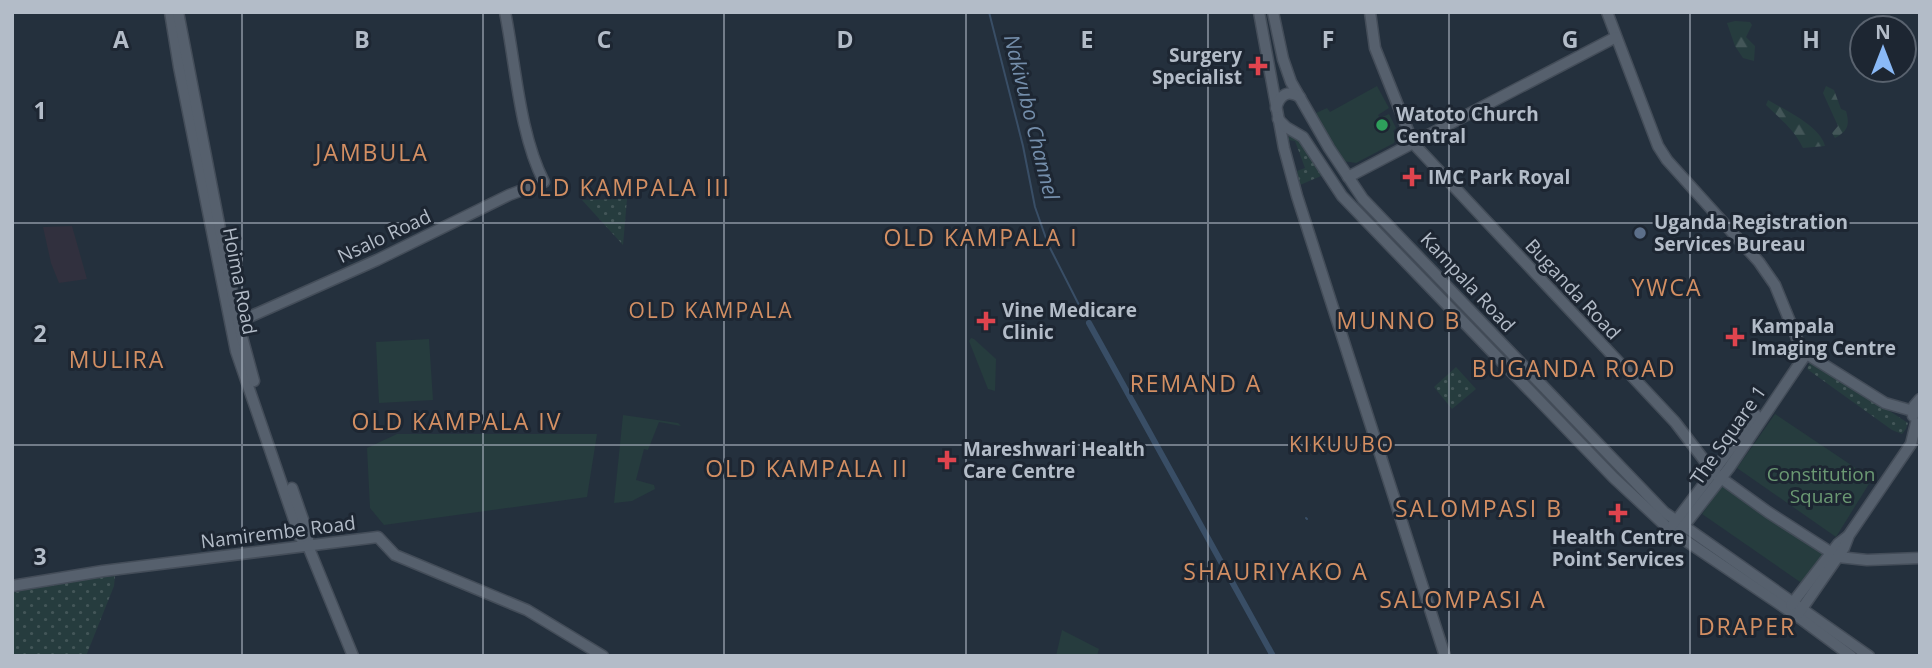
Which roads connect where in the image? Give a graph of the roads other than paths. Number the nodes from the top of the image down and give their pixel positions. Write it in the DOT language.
graph roads {
  1 [pos="170,12"];
  2 [pos="177,12"];
  3 [pos="505,12"];
  4 [pos="1259,12"];
  5 [pos="1273,12"];
  6 [pos="1370,12"];
  7 [pos="1607,12"];
  8 [pos="1616,37"];
  9 [pos="1300,97"];
  10 [pos="1277,113"];
  11 [pos="1413,143"];
  12 [pos="1350,180"];
  13 [pos="1339,192"];
  14 [pos="238,322"];
  15 [pos="1492,334"];
  16 [pos="1482,343"];
  17 [pos="1804,352"];
  18 [pos="1920,399"];
  19 [pos="1913,411"];
  20 [pos="1918,425"];
  21 [pos="1915,442"];
  22 [pos="1717,476"];
  23 [pos="1677,529"];
  24 [pos="308,546"];
  25 [pos="1835,555"];
  26 [pos="1920,558"];
  27 [pos="12,586"];
  28 [pos="1795,609"];
  29 [pos="354,656"];
  30 [pos="603,656"];
  31 [pos="1446,656"];
  32 [pos="1851,656"];
  33 [pos="1869,656"];
  1 -- 24 [label="main road, Hoima Road"];
  2 -- 14 [label="main road, Hoima Road"];
  3 -- 14 [label="main road, Nsalo Road"];
  4 -- 10 [label="main road"];
  5 -- 9 [label="main road, Kampala Road"];
  6 -- 11 [label="main road, Buganda Road"];
  7 -- 8 [label="main road"];
  8 -- 11 [label="main road"];
  8 -- 17 [label="main road"];
  9 -- 10 [label="main road"];
  9 -- 12 [label="main road, Kampala Road"];
  10 -- 13 [label="main road, Kampala Road"];
  10 -- 31 [label="main road"];
  11 -- 12 [label="main road"];
  11 -- 22 [label="main road, Buganda Road"];
  12 -- 13 [label="main road"];
  12 -- 15 [label="main road, Kampala Road"];
  13 -- 16 [label="main road, Kampala Road"];
  14 -- 24 [label="main road, Hoima Road"];
  15 -- 16 [label="main road"];
  15 -- 23 [label="main road, Kampala Road"];
  16 -- 23 [label="main road, Kampala Road"];
  17 -- 19 [label="main road"];
  17 -- 22 [label="main road, The Square 1"];
  18 -- 19 [label="main road"];
  19 -- 20 [label="main road"];
  20 -- 21 [label="main road"];
  21 -- 25 [label="main road"];
  22 -- 23 [label="main road, The Square 1"];
  22 -- 25 [label="main road, Buganda Road"];
  23 -- 28 [label="main road, Kampala Road"];
  24 -- 27 [label="main road, Namirembe Road"];
  24 -- 29 [label="main road, Hoima Road"];
  24 -- 30 [label="main road, Namirembe Road"];
  25 -- 26 [label="main road, Buganda Road"];
  25 -- 28 [label="main road"];
  28 -- 32 [label="main road, Kampala Road"];
  28 -- 33 [label="main road, Kampala Road"];
}
